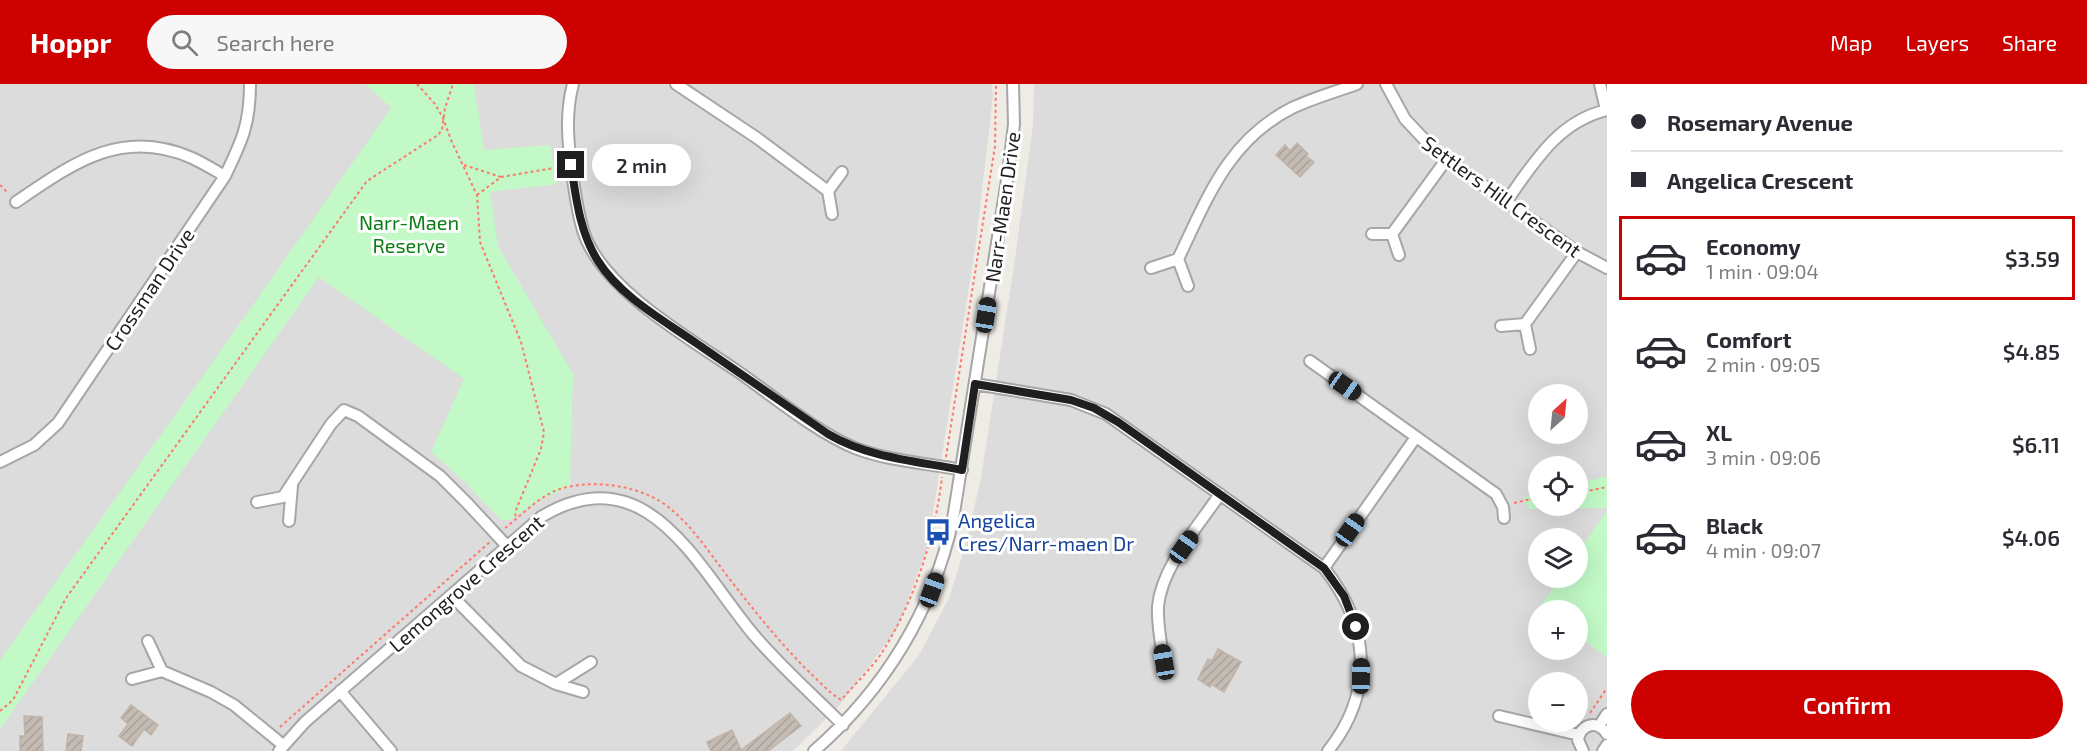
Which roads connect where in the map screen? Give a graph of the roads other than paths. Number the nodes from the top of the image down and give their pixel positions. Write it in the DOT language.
graph roads {
  1 [pos="250,84"];
  2 [pos="573,84"];
  3 [pos="676,84"];
  4 [pos="1013,84"];
  5 [pos="1357,84"];
  6 [pos="1386,84"];
  7 [pos="1600,84"];
  8 [pos="1607,110"];
  9 [pos="1446,160"];
  10 [pos="842,172"];
  11 [pos="225,176"];
  12 [pos="828,191"];
  13 [pos="16,202"];
  14 [pos="1506,202"];
  15 [pos="832,214"];
  16 [pos="1372,234"];
  17 [pos="1392,234"];
  18 [pos="1576,252"];
  19 [pos="1400,255"];
  20 [pos="1178,259"];
  21 [pos="1151,267"];
  22 [pos="1607,268"];
  23 [pos="1188,286"];
  24 [pos="1526,324"];
  25 [pos="1501,326"];
  26 [pos="1530,349"];
  27 [pos="1310,361"];
  28 [pos="975,384"];
  29 [pos="1416,437"];
  30 [pos="0,462"];
  31 [pos="962,470"];
  32 [pos="292,486"];
  33 [pos="1220,494"];
  34 [pos="257,502"];
  35 [pos="1504,512"];
  36 [pos="289,521"];
  37 [pos="507,546"];
  38 [pos="1324,568"];
  39 [pos="451,595"];
  40 [pos="148,641"];
  41 [pos="591,662"];
  42 [pos="1164,662"];
  43 [pos="162,670"];
  44 [pos="132,679"];
  45 [pos="556,684"];
  46 [pos="340,691"];
  47 [pos="583,692"];
  48 [pos="1607,714"];
  49 [pos="1499,716"];
  50 [pos="843,725"];
  51 [pos="1603,730"];
  52 [pos="1579,735"];
  53 [pos="1607,745"];
  54 [pos="281,748"];
  55 [pos="391,751"];
  56 [pos="814,751"];
  57 [pos="1328,751"];
  58 [pos="1583,751"];
  59 [pos="1603,751"];
  1 -- 11 [label="street, Crossman Drive"];
  2 -- 31 [label="street"];
  3 -- 12 [label="street"];
  4 -- 28 [label="street, Narr-Maen Drive"];
  5 -- 20 [label="street"];
  6 -- 9 [label="street, Settlers Hill Crescent"];
  7 -- 8 [label="street"];
  8 -- 14 [label="street"];
  9 -- 14 [label="street, Settlers Hill Crescent"];
  9 -- 17 [label="street"];
  10 -- 12 [label="street"];
  11 -- 13 [label="street"];
  11 -- 30 [label="street, Crossman Drive"];
  12 -- 15 [label="street"];
  14 -- 18 [label="street, Settlers Hill Crescent"];
  16 -- 17 [label="street"];
  17 -- 19 [label="street"];
  18 -- 22 [label="street, Settlers Hill Crescent"];
  18 -- 24 [label="street"];
  20 -- 21 [label="street"];
  20 -- 23 [label="street"];
  24 -- 25 [label="street"];
  24 -- 26 [label="street"];
  27 -- 29 [label="street"];
  28 -- 31 [label="street, Narr-Maen Drive"];
  28 -- 33 [label="street"];
  29 -- 35 [label="street"];
  29 -- 38 [label="street"];
  31 -- 50 [label="street, Narr-Maen Drive"];
  32 -- 34 [label="street"];
  32 -- 36 [label="street"];
  32 -- 37 [label="street"];
  33 -- 38 [label="street"];
  33 -- 42 [label="street"];
  37 -- 39 [label="street, Lemongrove Crescent"];
  37 -- 50 [label="street, Lemongrove Crescent"];
  38 -- 57 [label="street"];
  39 -- 45 [label="street"];
  39 -- 46 [label="street, Lemongrove Crescent"];
  40 -- 43 [label="street"];
  41 -- 45 [label="street"];
  43 -- 44 [label="street"];
  43 -- 54 [label="street"];
  45 -- 47 [label="street"];
  46 -- 54 [label="street, Lemongrove Crescent"];
  46 -- 55 [label="street"];
  48 -- 51 [label="street"];
  49 -- 52 [label="street"];
  50 -- 56 [label="street, Narr-Maen Drive"];
  51 -- 52 [label="street"];
  52 -- 58 [label="street"];
  53 -- 59 [label="street"];
}
